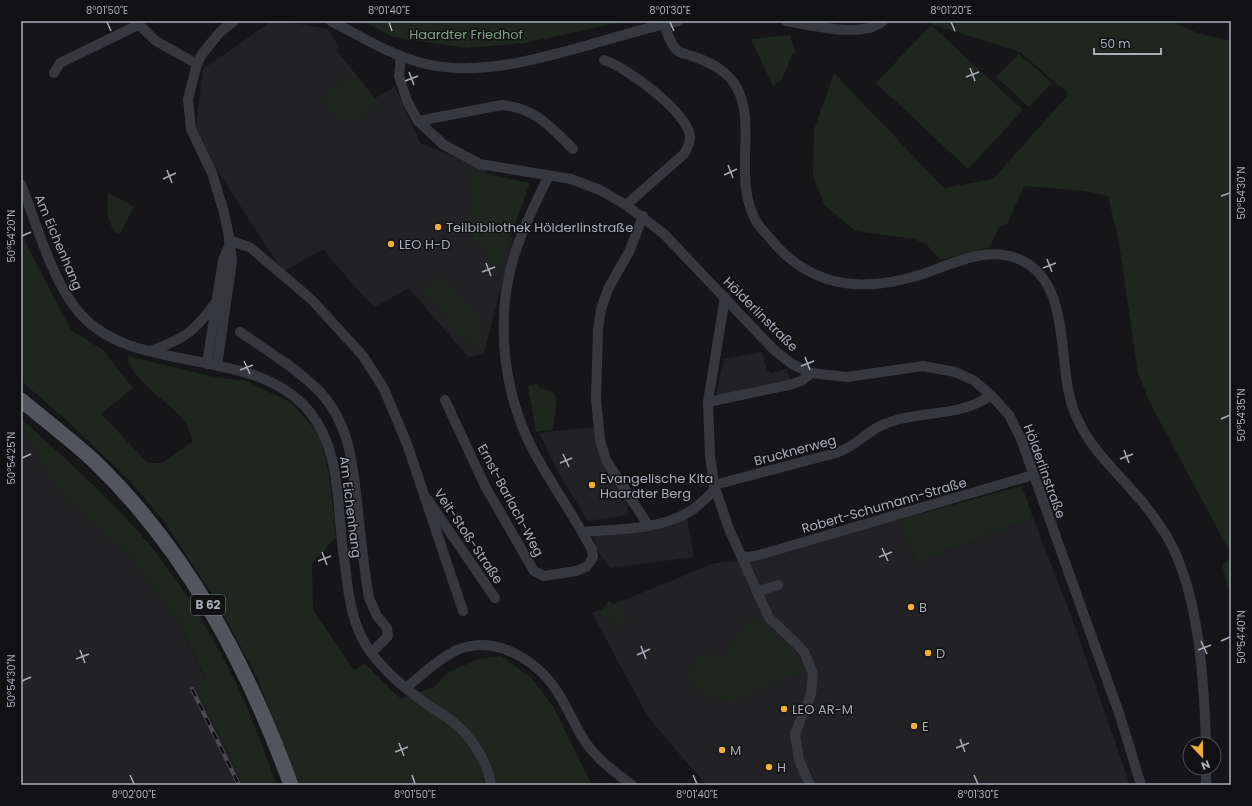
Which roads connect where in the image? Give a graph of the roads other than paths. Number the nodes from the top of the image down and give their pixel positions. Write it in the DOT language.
graph roads {
  1 [pos="234,21"];
  2 [pos="331,21"];
  3 [pos="679,21"];
  4 [pos="786,21"];
  5 [pos="883,21"];
  6 [pos="137,23"];
  7 [pos="664,24"];
  8 [pos="401,56"];
  9 [pos="604,60"];
  10 [pos="197,64"];
  11 [pos="54,73"];
  12 [pos="418,121"];
  13 [pos="572,149"];
  14 [pos="549,175"];
  15 [pos="21,184"];
  16 [pos="626,205"];
  17 [pos="643,216"];
  18 [pos="229,243"];
  19 [pos="725,297"];
  20 [pos="217,300"];
  21 [pos="240,332"];
  22 [pos="149,352"];
  23 [pos="212,365"];
  24 [pos="811,373"];
  25 [pos="991,395"];
  26 [pos="21,400"];
  27 [pos="445,400"];
  28 [pos="708,402"];
  29 [pos="1034,475"];
  30 [pos="715,487"];
  31 [pos="420,489"];
  32 [pos="648,525"];
  33 [pos="583,532"];
  34 [pos="741,556"];
  35 [pos="778,585"];
  36 [pos="757,592"];
  37 [pos="495,598"];
  38 [pos="463,611"];
  39 [pos="371,653"];
  40 [pos="406,688"];
  41 [pos="1206,736"];
  42 [pos="291,785"];
  43 [pos="491,785"];
  44 [pos="632,785"];
  45 [pos="810,785"];
  46 [pos="1141,785"];
  1 -- 10 [label="street"];
  2 -- 8 [label="street"];
  3 -- 7 [label="street"];
  4 -- 5 [label="street"];
  6 -- 10 [label="street"];
  6 -- 11 [label="street"];
  7 -- 8 [label="street"];
  7 -- 41 [label="street"];
  8 -- 12 [label="street, Hölderlinstraße"];
  9 -- 16 [label="street"];
  10 -- 18 [label="street"];
  12 -- 13 [label="street"];
  12 -- 14 [label="street, Hölderlinstraße"];
  14 -- 16 [label="street, Hölderlinstraße"];
  14 -- 33 [label="street"];
  15 -- 22 [label="street, Am Eichenhang"];
  16 -- 17 [label="street, Hölderlinstraße"];
  17 -- 19 [label="street, Hölderlinstraße"];
  17 -- 32 [label="street"];
  18 -- 20 [label="street"];
  18 -- 23 [label="street"];
  18 -- 31 [label="street, Veit-Stoß-Straße"];
  19 -- 24 [label="street, Hölderlinstraße"];
  19 -- 28 [label="street"];
  20 -- 22 [label="street"];
  20 -- 23 [label="street"];
  21 -- 39 [label="street"];
  22 -- 23 [label="street, Am Eichenhang"];
  23 -- 39 [label="street, Am Eichenhang"];
  24 -- 25 [label="street, Hölderlinstraße"];
  24 -- 28 [label="street"];
  25 -- 29 [label="street, Hölderlinstraße"];
  25 -- 30 [label="street, Brucknerweg"];
  26 -- 42 [label="main road, B 62"];
  27 -- 33 [label="street, Ernst-Barlach-Weg"];
  28 -- 30 [label="street"];
  29 -- 34 [label="street, Robert-Schumann-Straße"];
  29 -- 46 [label="street, Hölderlinstraße"];
  30 -- 32 [label="street"];
  30 -- 34 [label="street"];
  31 -- 37 [label="street, Veit-Stoß-Straße"];
  31 -- 38 [label="street, Veit-Stoß-Straße"];
  32 -- 33 [label="street"];
  34 -- 36 [label="street"];
  35 -- 36 [label="street"];
  36 -- 45 [label="street"];
  39 -- 40 [label="street, Am Eichenhang"];
  40 -- 43 [label="street, Am Eichenhang"];
  40 -- 44 [label="street"];
}
